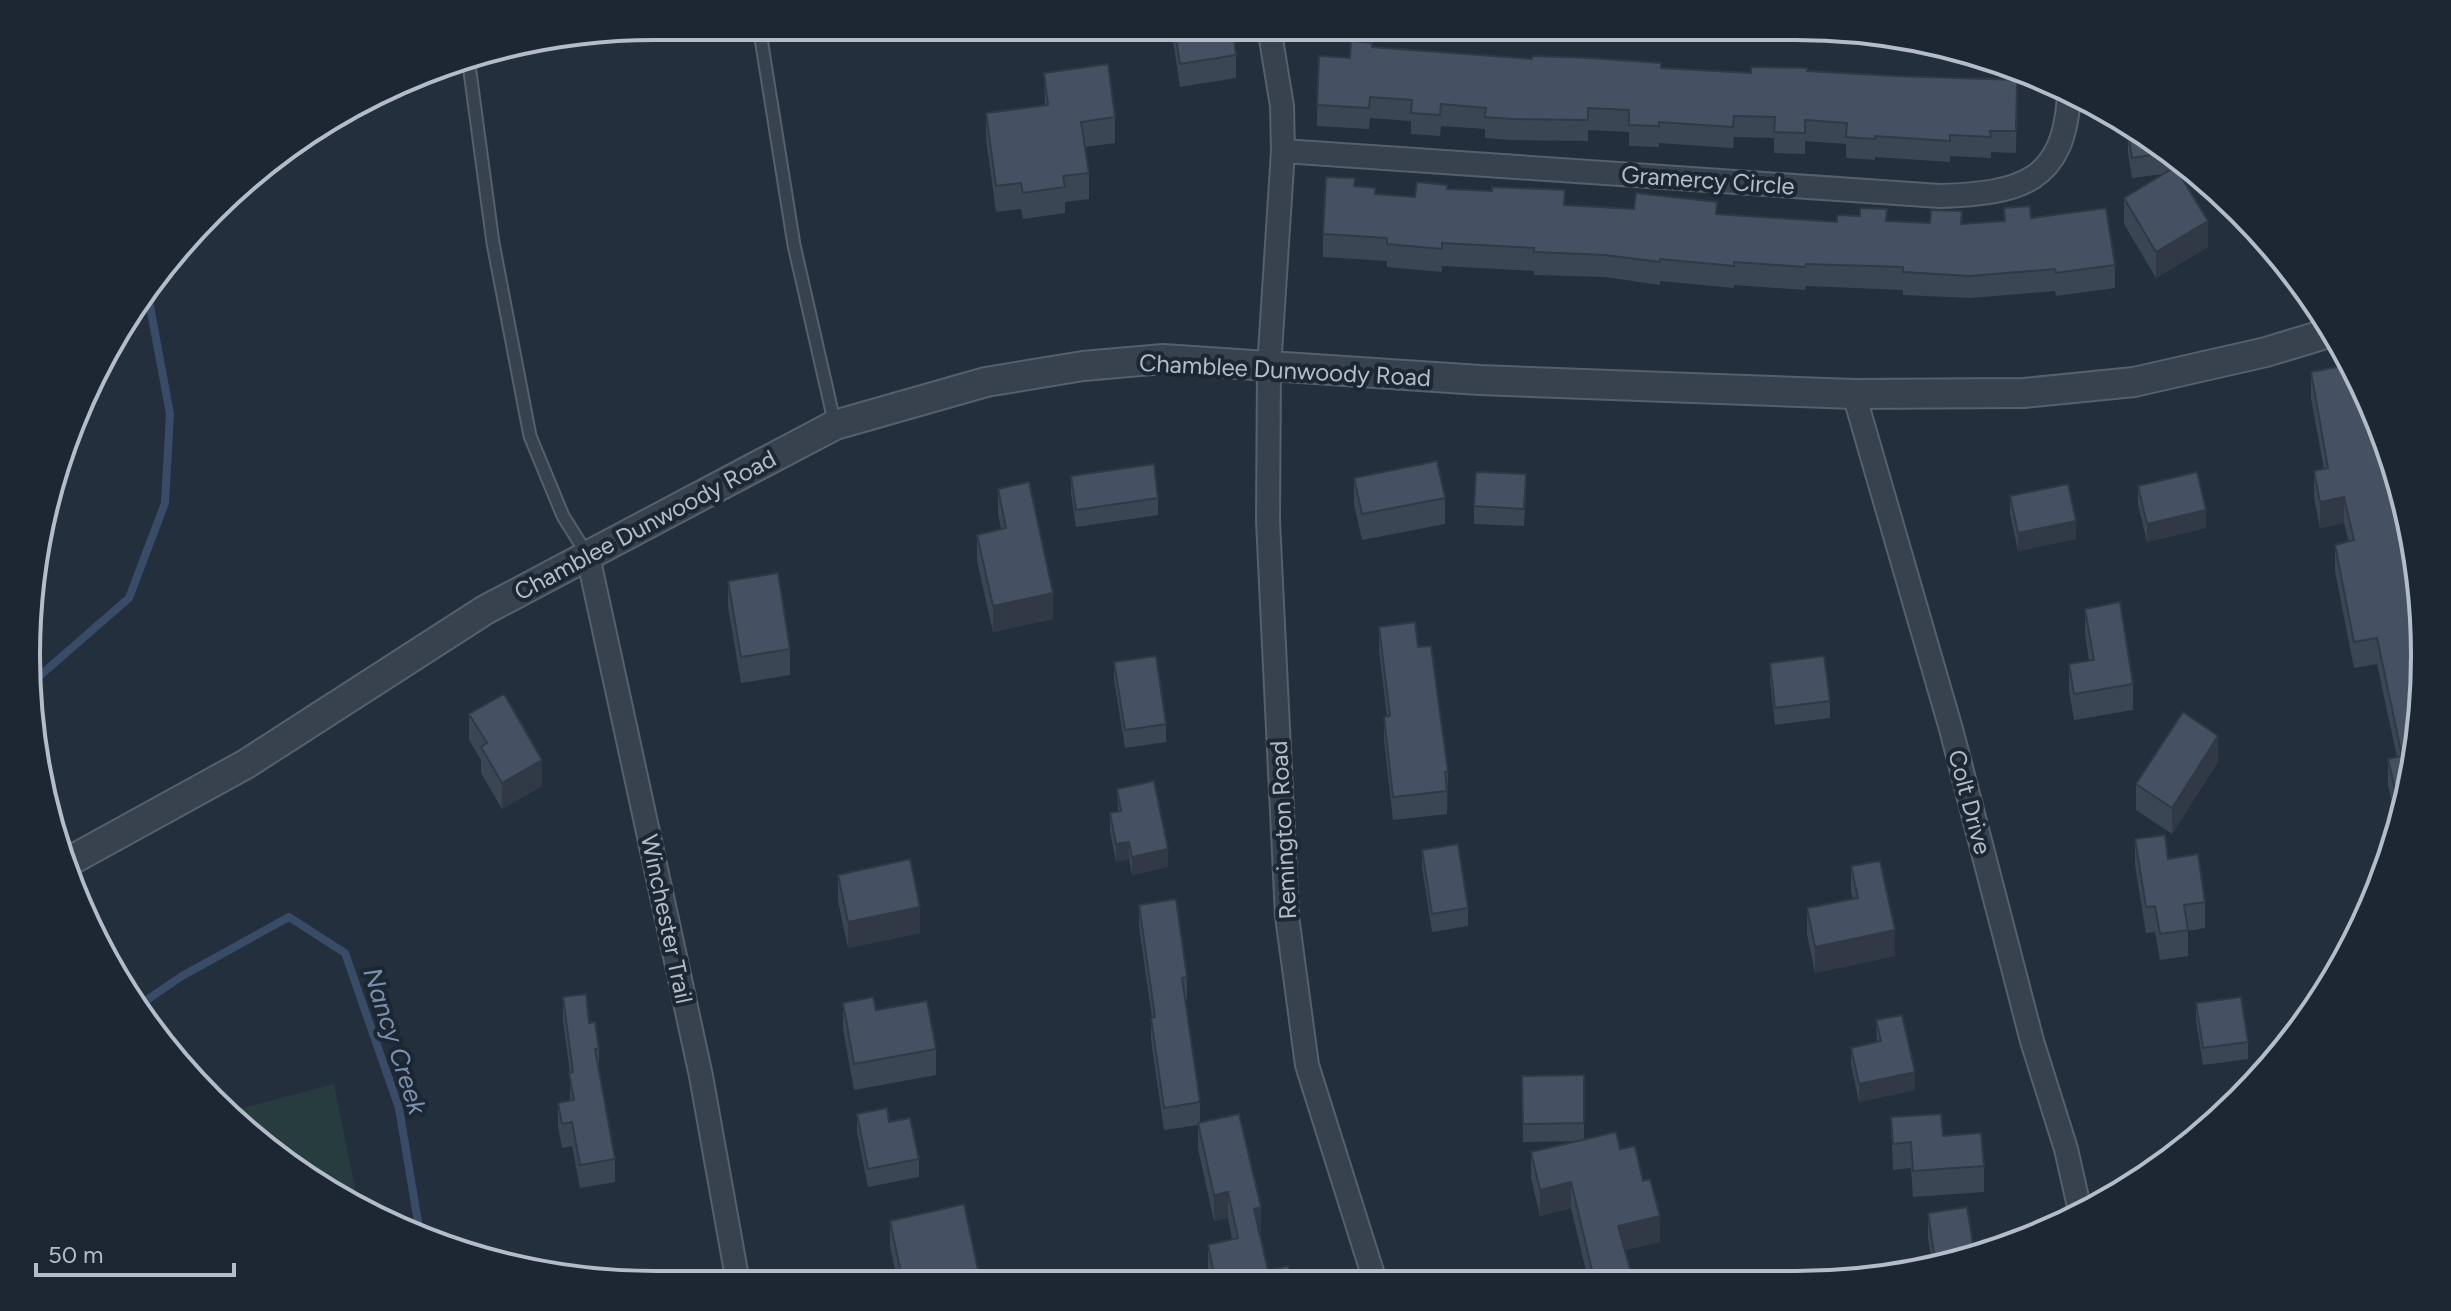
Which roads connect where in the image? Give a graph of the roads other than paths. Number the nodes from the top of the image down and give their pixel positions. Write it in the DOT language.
graph roads {
  1 [pos="761,40"];
  2 [pos="1271,40"];
  3 [pos="470,69"];
  4 [pos="2068,103"];
  5 [pos="1283,151"];
  6 [pos="2321,335"];
  7 [pos="1269,368"];
  8 [pos="1854,394"];
  9 [pos="835,425"];
  10 [pos="588,556"];
  11 [pos="75,858"];
  12 [pos="2078,1203"];
  13 [pos="736,1271"];
  14 [pos="1372,1271"];
  1 -- 9 [label="lane"];
  2 -- 5 [label="street"];
  3 -- 10 [label="lane"];
  4 -- 5 [label="street, Gramercy Circle"];
  5 -- 7 [label="street"];
  6 -- 8 [label="street, Chamblee Dunwoody Road"];
  7 -- 8 [label="street, Chamblee Dunwoody Road"];
  7 -- 9 [label="street, Chamblee Dunwoody Road"];
  7 -- 14 [label="street, Remington Road"];
  8 -- 12 [label="street, Colt Drive"];
  9 -- 10 [label="street, Chamblee Dunwoody Road"];
  10 -- 11 [label="street, Chamblee Dunwoody Road"];
  10 -- 13 [label="street, Winchester Trail"];
}
